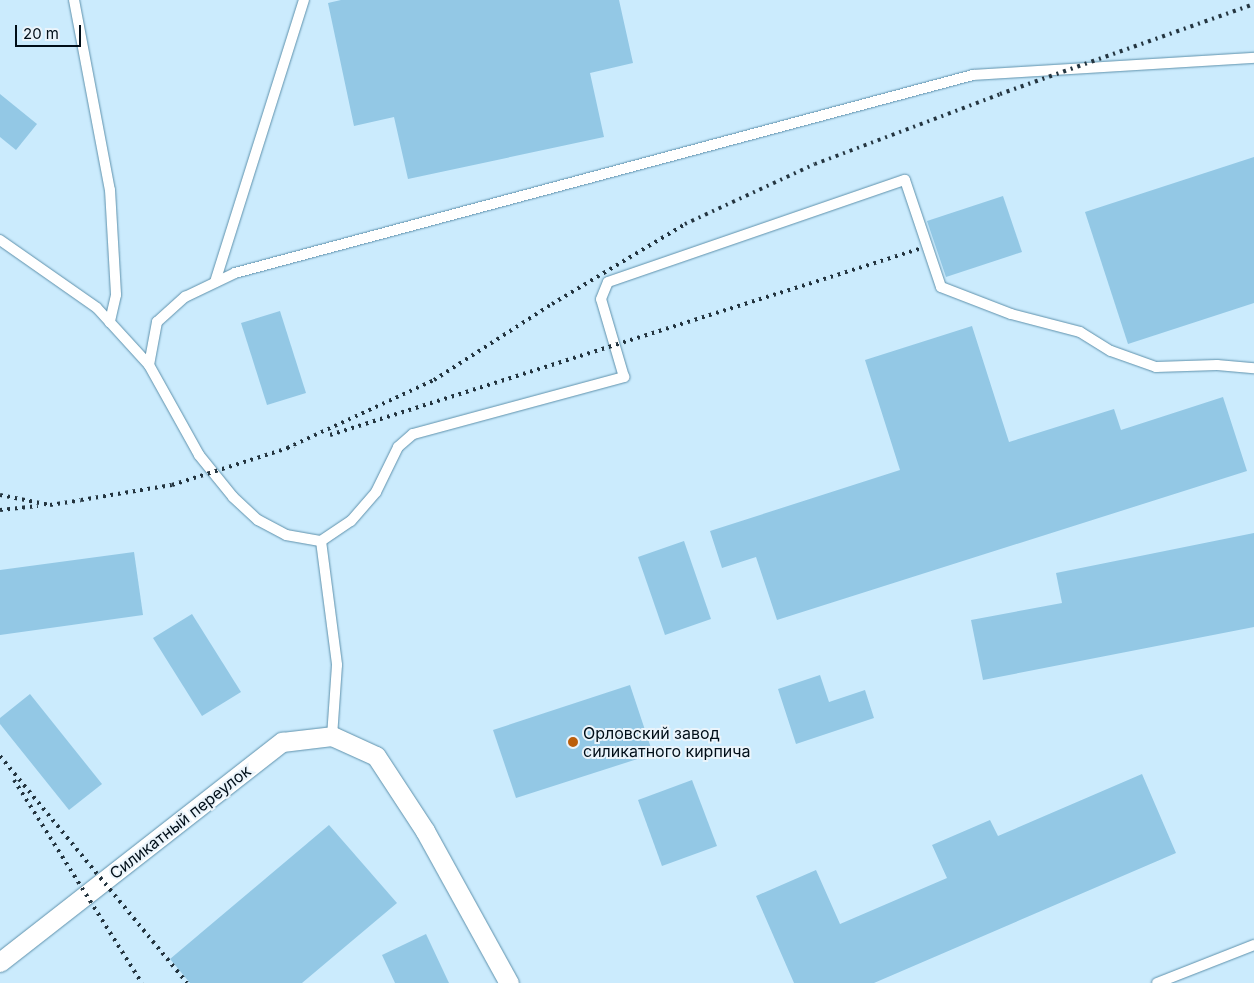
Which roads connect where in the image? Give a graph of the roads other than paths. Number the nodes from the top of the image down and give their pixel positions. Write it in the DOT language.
graph roads {
  1 [pos="74,0"];
  2 [pos="304,0"];
  3 [pos="1254,58"];
  4 [pos="0,240"];
  5 [pos="215,282"];
  6 [pos="110,322"];
  7 [pos="149,365"];
  8 [pos="1254,368"];
  9 [pos="321,541"];
  10 [pos="332,736"];
  11 [pos="1254,945"];
  12 [pos="0,962"];
  13 [pos="509,983"];
  14 [pos="1157,983"];
  1 -- 6 [label="lane"];
  2 -- 5 [label="lane"];
  3 -- 5 [label="lane"];
  4 -- 6 [label="lane"];
  5 -- 7 [label="lane"];
  6 -- 7 [label="lane"];
  7 -- 9 [label="lane"];
  8 -- 9 [label="lane"];
  9 -- 10 [label="lane"];
  10 -- 12 [label="street, Силикатный переулок"];
  10 -- 13 [label="street"];
  11 -- 14 [label="lane"];
}
